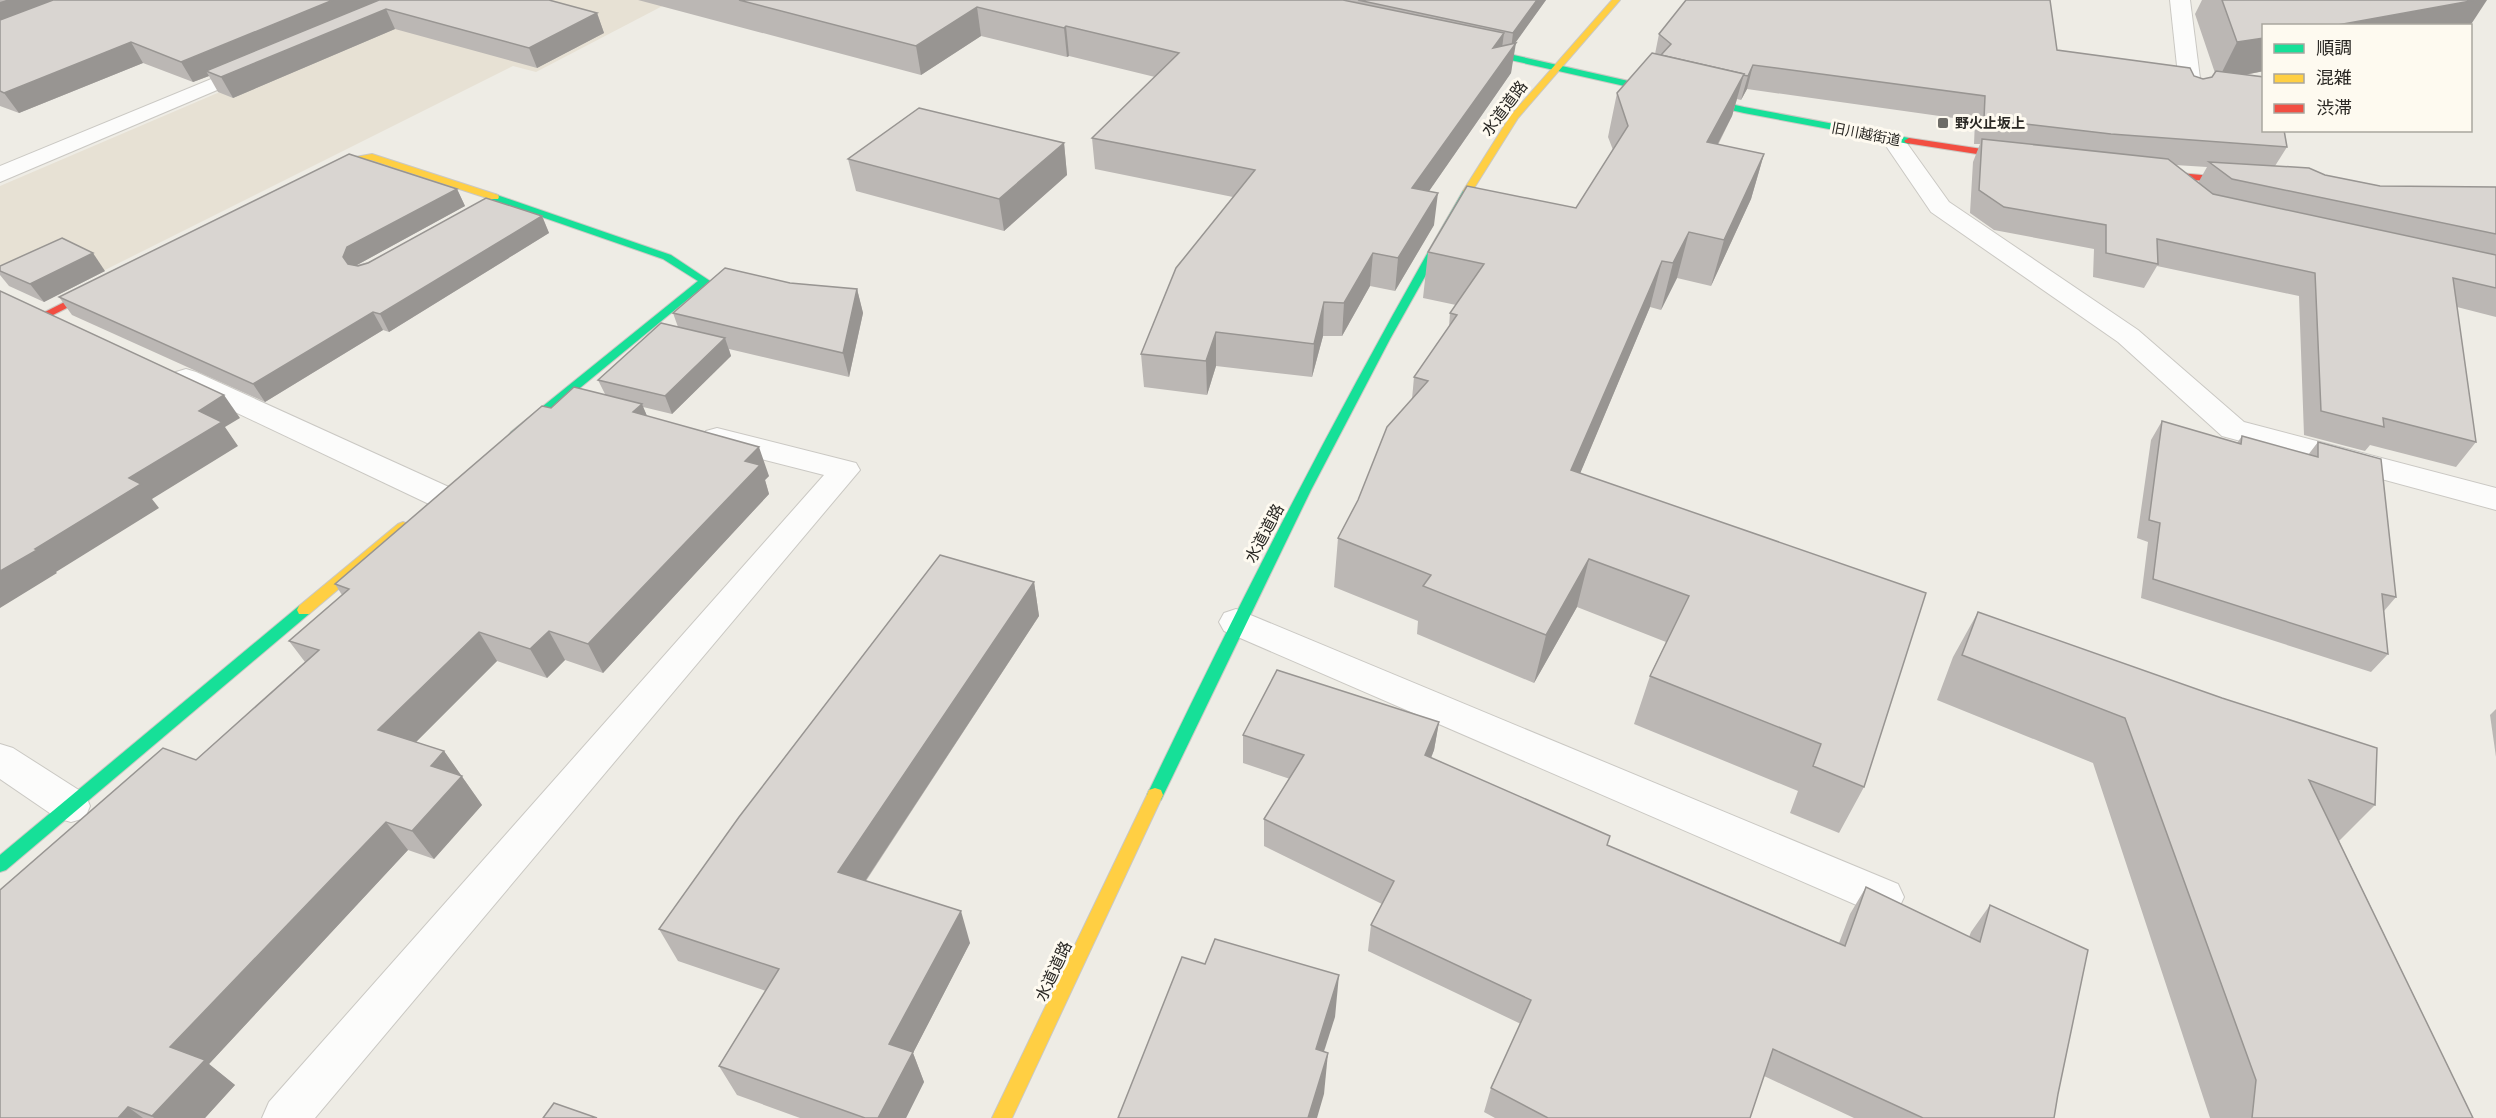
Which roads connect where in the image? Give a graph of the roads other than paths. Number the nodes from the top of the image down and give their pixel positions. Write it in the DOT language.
graph roads {
  1 [pos="1616,0"];
  2 [pos="2180,0"];
  3 [pos="1454,45"];
  4 [pos="271,60"];
  5 [pos="1557,67"];
  6 [pos="2191,94"];
  7 [pos="1893,140"];
  8 [pos="2040,161"];
  9 [pos="2131,171"];
  10 [pos="0,175"];
  11 [pos="2165,175"];
  12 [pos="307,182"];
  13 [pos="2264,183"];
  14 [pos="501,199"];
  15 [pos="2201,203"];
  16 [pos="470,216"];
  17 [pos="120,277"];
  18 [pos="19,301"];
  19 [pos="47,314"];
  20 [pos="79,329"];
  21 [pos="164,368"];
  22 [pos="562,398"];
  23 [pos="596,406"];
  24 [pos="687,430"];
  25 [pos="501,447"];
  26 [pos="440,496"];
  27 [pos="2496,499"];
  28 [pos="413,518"];
  29 [pos="1236,622"];
  30 [pos="0,759"];
  31 [pos="71,806"];
  32 [pos="0,865"];
  33 [pos="1883,897"];
  34 [pos="285,1118"];
  35 [pos="1002,1118"];
  1 -- 5 [label="street, 水道道路"];
  2 -- 6 [label="street"];
  3 -- 5 [label="street, 旧川越街道"];
  4 -- 10 [label="street"];
  5 -- 7 [label="street, 旧川越街道"];
  5 -- 29 [label="street, 水道道路"];
  7 -- 8 [label="street, 旧川越街道"];
  7 -- 27 [label="street"];
  9 -- 11 [label="street"];
  11 -- 13 [label="street"];
  11 -- 15 [label="street"];
  12 -- 14 [label="street"];
  14 -- 16 [label="street"];
  14 -- 22 [label="street"];
  17 -- 19 [label="street"];
  18 -- 19 [label="street"];
  19 -- 20 [label="street"];
  21 -- 26 [label="street"];
  22 -- 23 [label="street"];
  22 -- 25 [label="street"];
  24 -- 34 [label="street"];
  28 -- 31 [label="street"];
  29 -- 33 [label="street"];
  29 -- 35 [label="street, 水道道路"];
  30 -- 31 [label="street"];
  31 -- 32 [label="street"];
}
